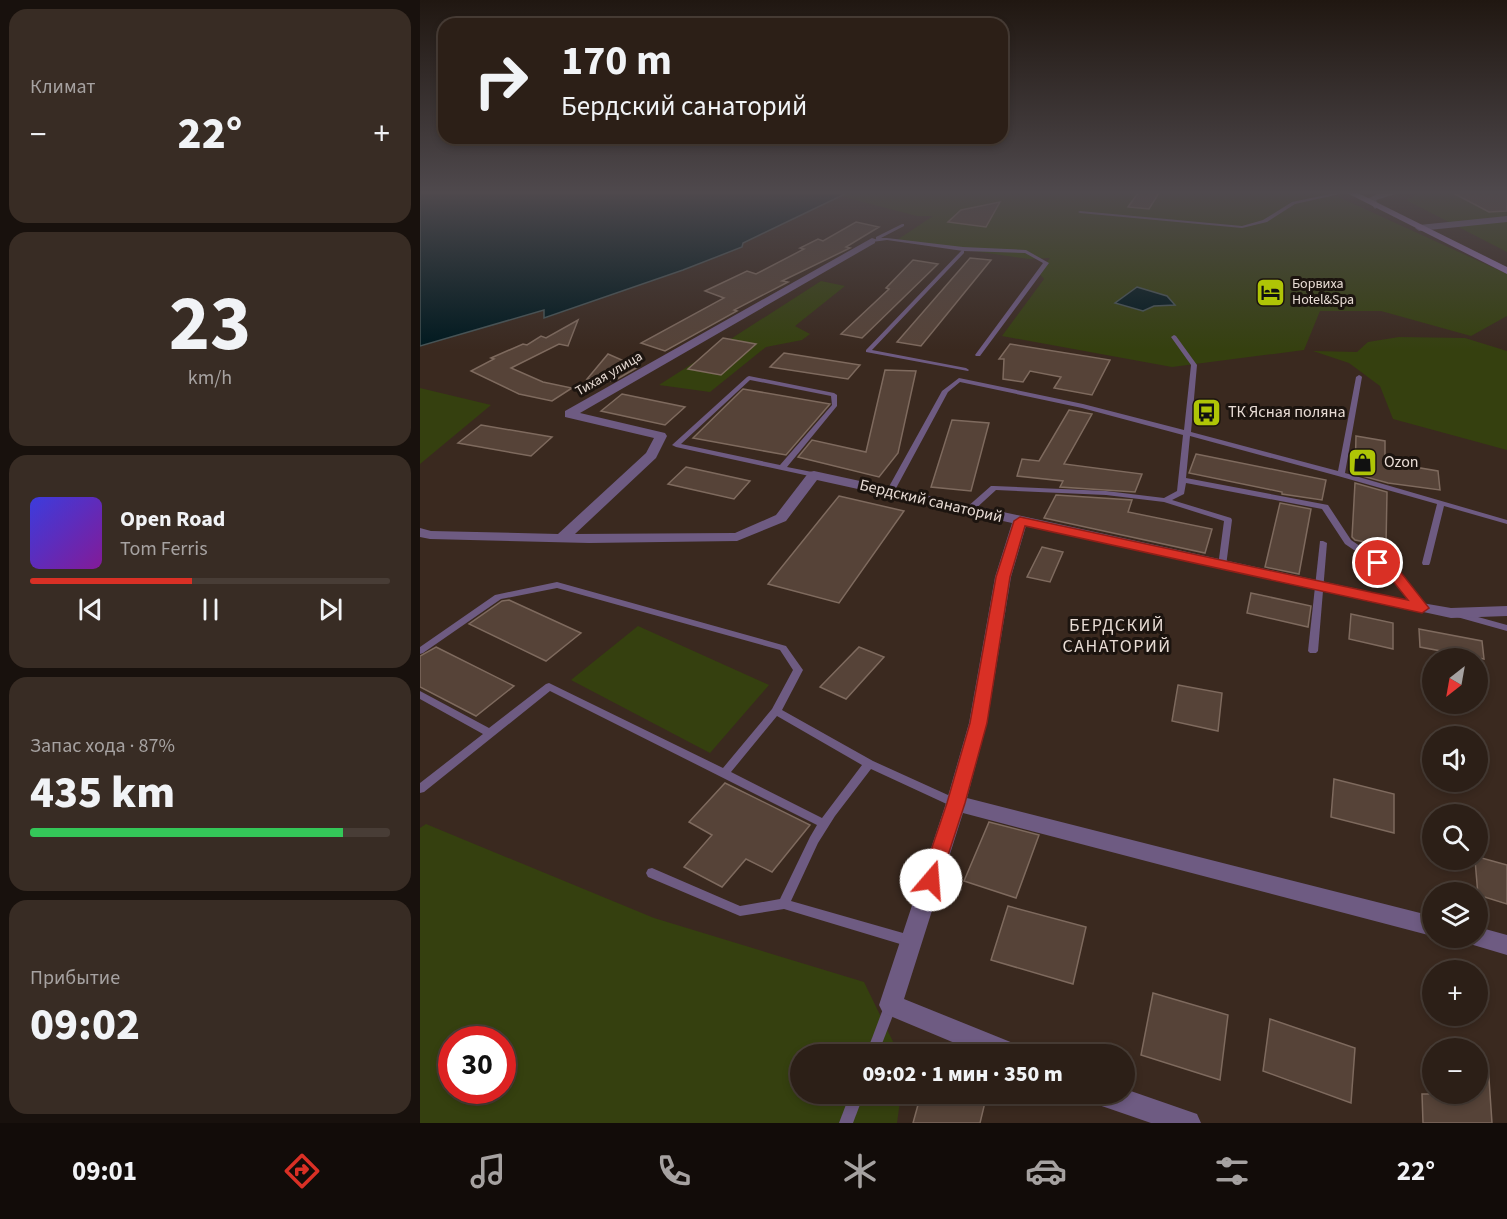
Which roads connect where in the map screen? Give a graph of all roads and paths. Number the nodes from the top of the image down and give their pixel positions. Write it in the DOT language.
graph roads {
  1 [pos="864,245"];
  2 [pos="936,245"];
  3 [pos="1454,245"];
  4 [pos="962,252"];
  5 [pos="1507,264"];
  6 [pos="1496,266"];
  7 [pos="1507,271"];
  8 [pos="1174,338"];
  9 [pos="978,355"];
  10 [pos="1359,377"];
  11 [pos="959,380"];
  12 [pos="1189,433"];
  13 [pos="782,468"];
  14 [pos="1341,474"];
  15 [pos="814,475"];
  16 [pos="1183,480"];
  17 [pos="890,492"];
  18 [pos="1166,500"];
  19 [pos="1441,504"];
  20 [pos="969,510"];
  21 [pos="1020,521"];
  22 [pos="1507,522"];
  23 [pos="420,532"];
  24 [pos="562,538"];
  25 [pos="1323,543"];
  26 [pos="1426,563"];
  27 [pos="1222,566"];
  28 [pos="1318,586"];
  29 [pos="1422,608"];
  30 [pos="1507,611"];
  31 [pos="1451,613"];
  32 [pos="1507,628"];
  33 [pos="420,651"];
  34 [pos="1313,651"];
  35 [pos="420,695"];
  36 [pos="776,711"];
  37 [pos="490,733"];
  38 [pos="869,764"];
  39 [pos="724,774"];
  40 [pos="420,789"];
  41 [pos="956,803"];
  42 [pos="825,824"];
  43 [pos="652,873"];
  44 [pos="784,904"];
  45 [pos="1422,923"];
  46 [pos="1488,940"];
  47 [pos="911,941"];
  48 [pos="1507,945"];
  49 [pos="891,1005"];
  50 [pos="876,1044"];
  51 [pos="985,1044"];
  52 [pos="853,1104"];
  53 [pos="1132,1104"];
  54 [pos="846,1123"];
  55 [pos="1188,1123"];
  1 -- 24 [label="street, Тихая улица"];
  2 -- 9 [label="lane"];
  3 -- 6 [label="street"];
  4 -- 11 [label="lane"];
  5 -- 6 [label="street"];
  6 -- 7 [label="street"];
  8 -- 12 [label="lane"];
  10 -- 14 [label="lane"];
  11 -- 12 [label="lane"];
  11 -- 17 [label="lane"];
  12 -- 14 [label="lane"];
  12 -- 16 [label="lane"];
  13 -- 13 [label="lane"];
  13 -- 15 [label="lane"];
  14 -- 19 [label="lane"];
  15 -- 17 [label="street, Бердский санаторий"];
  15 -- 24 [label="street"];
  16 -- 18 [label="lane"];
  16 -- 29 [label="lane"];
  17 -- 20 [label="street, Бердский санаторий"];
  18 -- 20 [label="lane"];
  18 -- 27 [label="lane"];
  19 -- 22 [label="lane"];
  19 -- 26 [label="lane"];
  20 -- 21 [label="street, Бердский санаторий"];
  21 -- 27 [label="street, Бердский санаторий"];
  21 -- 41 [label="street"];
  23 -- 24 [label="street"];
  25 -- 28 [label="lane"];
  27 -- 28 [label="street, Бердский санаторий"];
  28 -- 29 [label="street, Бердский санаторий"];
  28 -- 34 [label="lane"];
  29 -- 31 [label="street, Бердский санаторий"];
  30 -- 31 [label="street, Бердский санаторий"];
  31 -- 32 [label="lane"];
  33 -- 36 [label="lane"];
  35 -- 37 [label="lane"];
  36 -- 38 [label="lane"];
  36 -- 39 [label="lane"];
  37 -- 39 [label="lane"];
  37 -- 40 [label="lane"];
  38 -- 41 [label="lane"];
  38 -- 42 [label="lane"];
  39 -- 42 [label="lane"];
  41 -- 45 [label="street"];
  41 -- 47 [label="street"];
  42 -- 44 [label="lane"];
  43 -- 44 [label="lane"];
  44 -- 47 [label="lane"];
  46 -- 48 [label="street"];
  47 -- 49 [label="street"];
  49 -- 50 [label="lane"];
  49 -- 51 [label="street"];
  52 -- 54 [label="lane"];
  53 -- 55 [label="street"];
}
